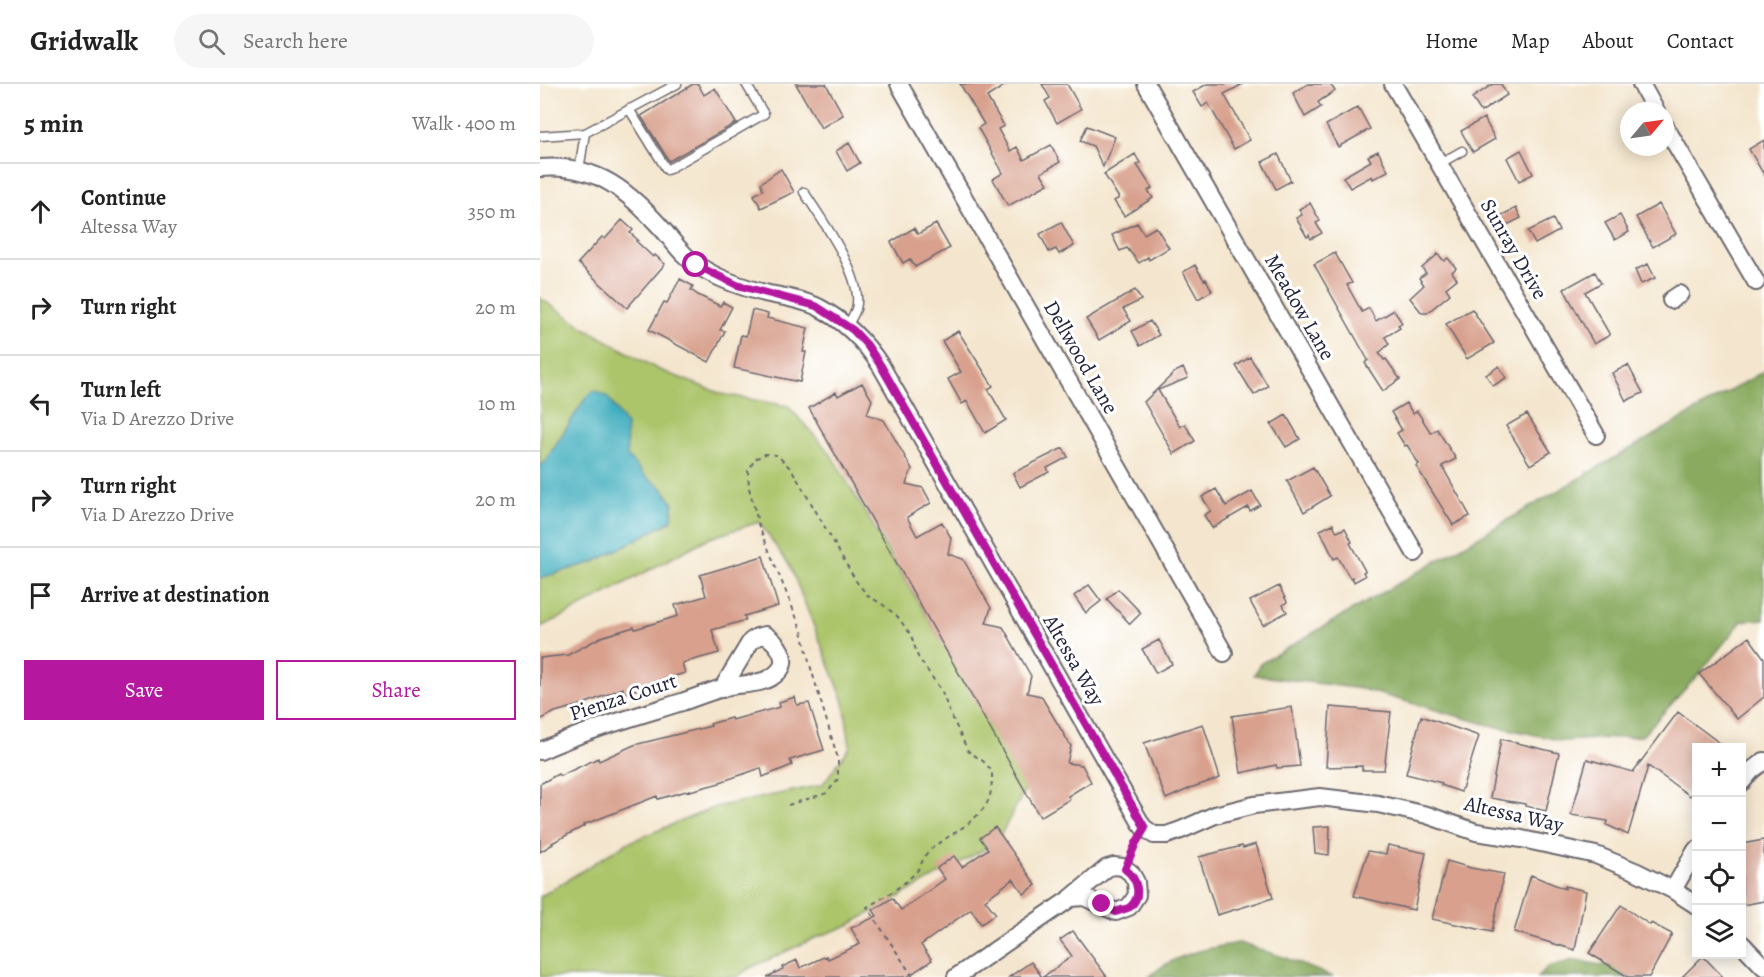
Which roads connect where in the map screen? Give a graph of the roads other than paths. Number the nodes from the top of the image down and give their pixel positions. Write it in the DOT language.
graph roads {
  1 [pos="677,84"];
  2 [pos="747,84"];
  3 [pos="899,84"];
  4 [pos="1146,84"];
  5 [pos="1393,84"];
  6 [pos="1641,84"];
  7 [pos="1651,102"];
  8 [pos="630,109"];
  9 [pos="585,133"];
  10 [pos="540,136"];
  11 [pos="1674,141"];
  12 [pos="1462,151"];
  13 [pos="1439,164"];
  14 [pos="540,168"];
  15 [pos="579,170"];
  16 [pos="804,192"];
  17 [pos="1756,282"];
  18 [pos="847,326"];
  19 [pos="1596,435"];
  20 [pos="1415,553"];
  21 [pos="1224,653"];
  22 [pos="722,688"];
  23 [pos="540,751"];
  24 [pos="1764,760"];
  25 [pos="1746,777"];
  26 [pos="1695,851"];
  27 [pos="1673,890"];
  28 [pos="1071,898"];
  29 [pos="1692,902"];
  30 [pos="1746,948"];
  31 [pos="1764,967"];
  32 [pos="956,977"];
  1 -- 8 [label="lane"];
  2 -- 8 [label="lane"];
  3 -- 21 [label="street, Dellwood Lane"];
  4 -- 20 [label="street, Meadow Lane"];
  5 -- 13 [label="street, Sunray Drive"];
  6 -- 7 [label="street"];
  8 -- 9 [label="lane"];
  9 -- 10 [label="lane"];
  9 -- 15 [label="lane"];
  11 -- 17 [label="street"];
  12 -- 13 [label="lane"];
  13 -- 19 [label="street, Sunray Drive"];
  14 -- 15 [label="street, Altessa Way"];
  15 -- 18 [label="street, Altessa Way"];
  16 -- 18 [label="lane"];
  18 -- 27 [label="street, Altessa Way"];
  22 -- 23 [label="street, Pienza Court"];
  24 -- 25 [label="street"];
  26 -- 27 [label="street"];
  27 -- 29 [label="street, Altessa Way"];
  28 -- 28 [label="street"];
  28 -- 32 [label="street"];
  30 -- 31 [label="street"];
}
